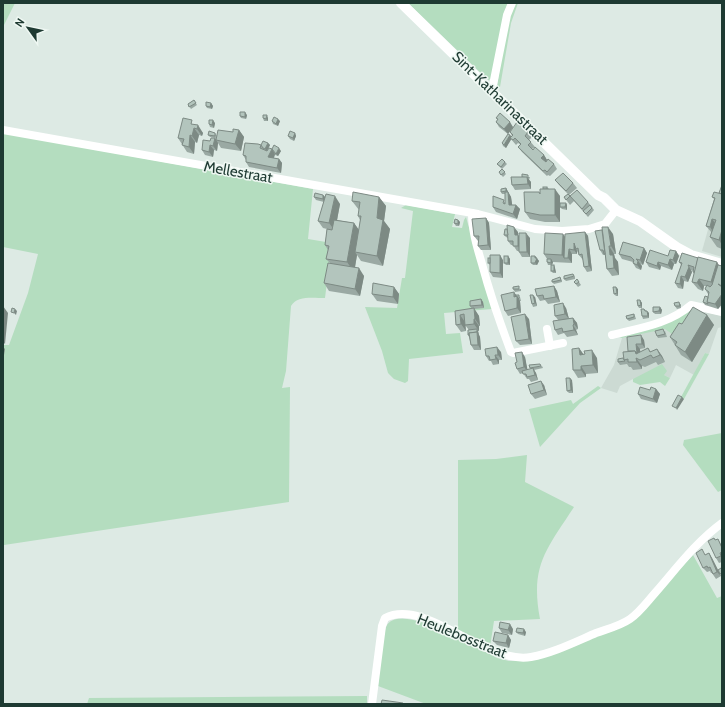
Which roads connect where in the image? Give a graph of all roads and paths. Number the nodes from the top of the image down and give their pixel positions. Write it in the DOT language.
graph roads {
  1 [pos="401,3"];
  2 [pos="512,3"];
  3 [pos="490,88"];
  4 [pos="3,130"];
  5 [pos="472,213"];
  6 [pos="615,213"];
  7 [pos="722,264"];
  8 [pos="722,312"];
  9 [pos="547,329"];
  10 [pos="612,335"];
  11 [pos="563,343"];
  12 [pos="550,346"];
  13 [pos="722,523"];
  14 [pos="372,704"];
  1 -- 3 [label="street, Sint-Katharinastraat"];
  2 -- 3 [label="street"];
  3 -- 6 [label="street, Sint-Katharinastraat"];
  4 -- 5 [label="street, Mellestraat"];
  5 -- 6 [label="street, Mellestraat"];
  5 -- 12 [label="street"];
  6 -- 7 [label="street"];
  8 -- 10 [label="street"];
  9 -- 12 [label="street"];
  11 -- 12 [label="street"];
  13 -- 14 [label="street, Heulebosstraat"];
}
